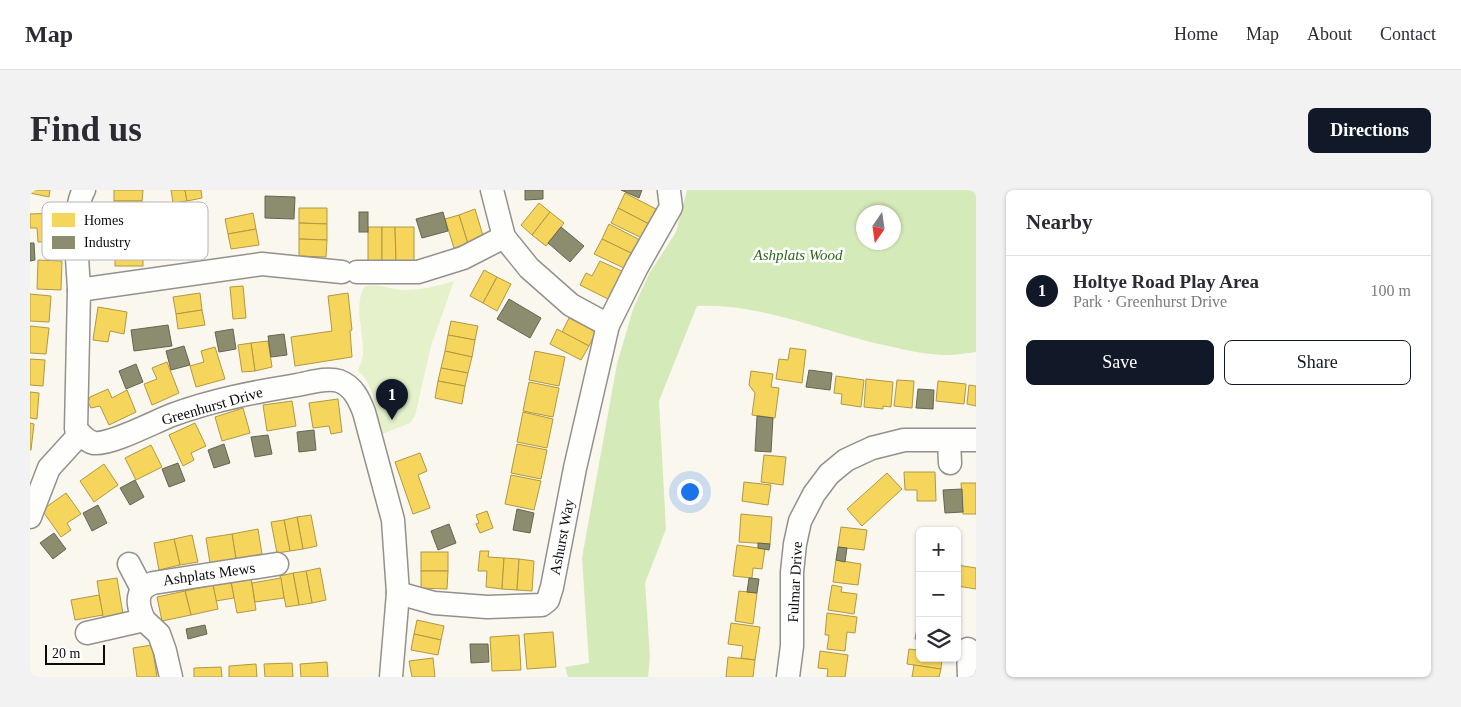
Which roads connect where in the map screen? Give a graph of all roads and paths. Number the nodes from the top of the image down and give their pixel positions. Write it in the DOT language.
graph roads {
  1 [pos="84,190"];
  2 [pos="492,190"];
  3 [pos="668,191"];
  4 [pos="79,202"];
  5 [pos="504,237"];
  6 [pos="78,260"];
  7 [pos="79,290"];
  8 [pos="608,325"];
  9 [pos="80,434"];
  10 [pos="976,440"];
  11 [pos="950,441"];
  12 [pos="950,463"];
  13 [pos="30,517"];
  14 [pos="128,564"];
  15 [pos="277,564"];
  16 [pos="142,589"];
  17 [pos="398,593"];
  18 [pos="144,620"];
  19 [pos="87,633"];
  20 [pos="968,649"];
  21 [pos="171,677"];
  22 [pos="391,677"];
  23 [pos="788,677"];
  24 [pos="970,677"];
  1 -- 4 [label="street"];
  2 -- 5 [label="street"];
  3 -- 8 [label="street, Ashurst Way"];
  5 -- 7 [label="street"];
  5 -- 8 [label="street"];
  6 -- 7 [label="street"];
  7 -- 9 [label="street"];
  8 -- 17 [label="street, Ashurst Way"];
  9 -- 13 [label="street"];
  9 -- 17 [label="street, Greenhurst Drive"];
  10 -- 11 [label="street, Fulmar Drive"];
  11 -- 12 [label="street"];
  11 -- 23 [label="street, Fulmar Drive"];
  14 -- 16 [label="street, Ashplats Mews"];
  15 -- 16 [label="street, Ashplats Mews"];
  16 -- 18 [label="street, Ashplats Mews"];
  17 -- 22 [label="street, Greenhurst Drive"];
  18 -- 19 [label="street"];
  18 -- 21 [label="street"];
  20 -- 24 [label="street"];
}
